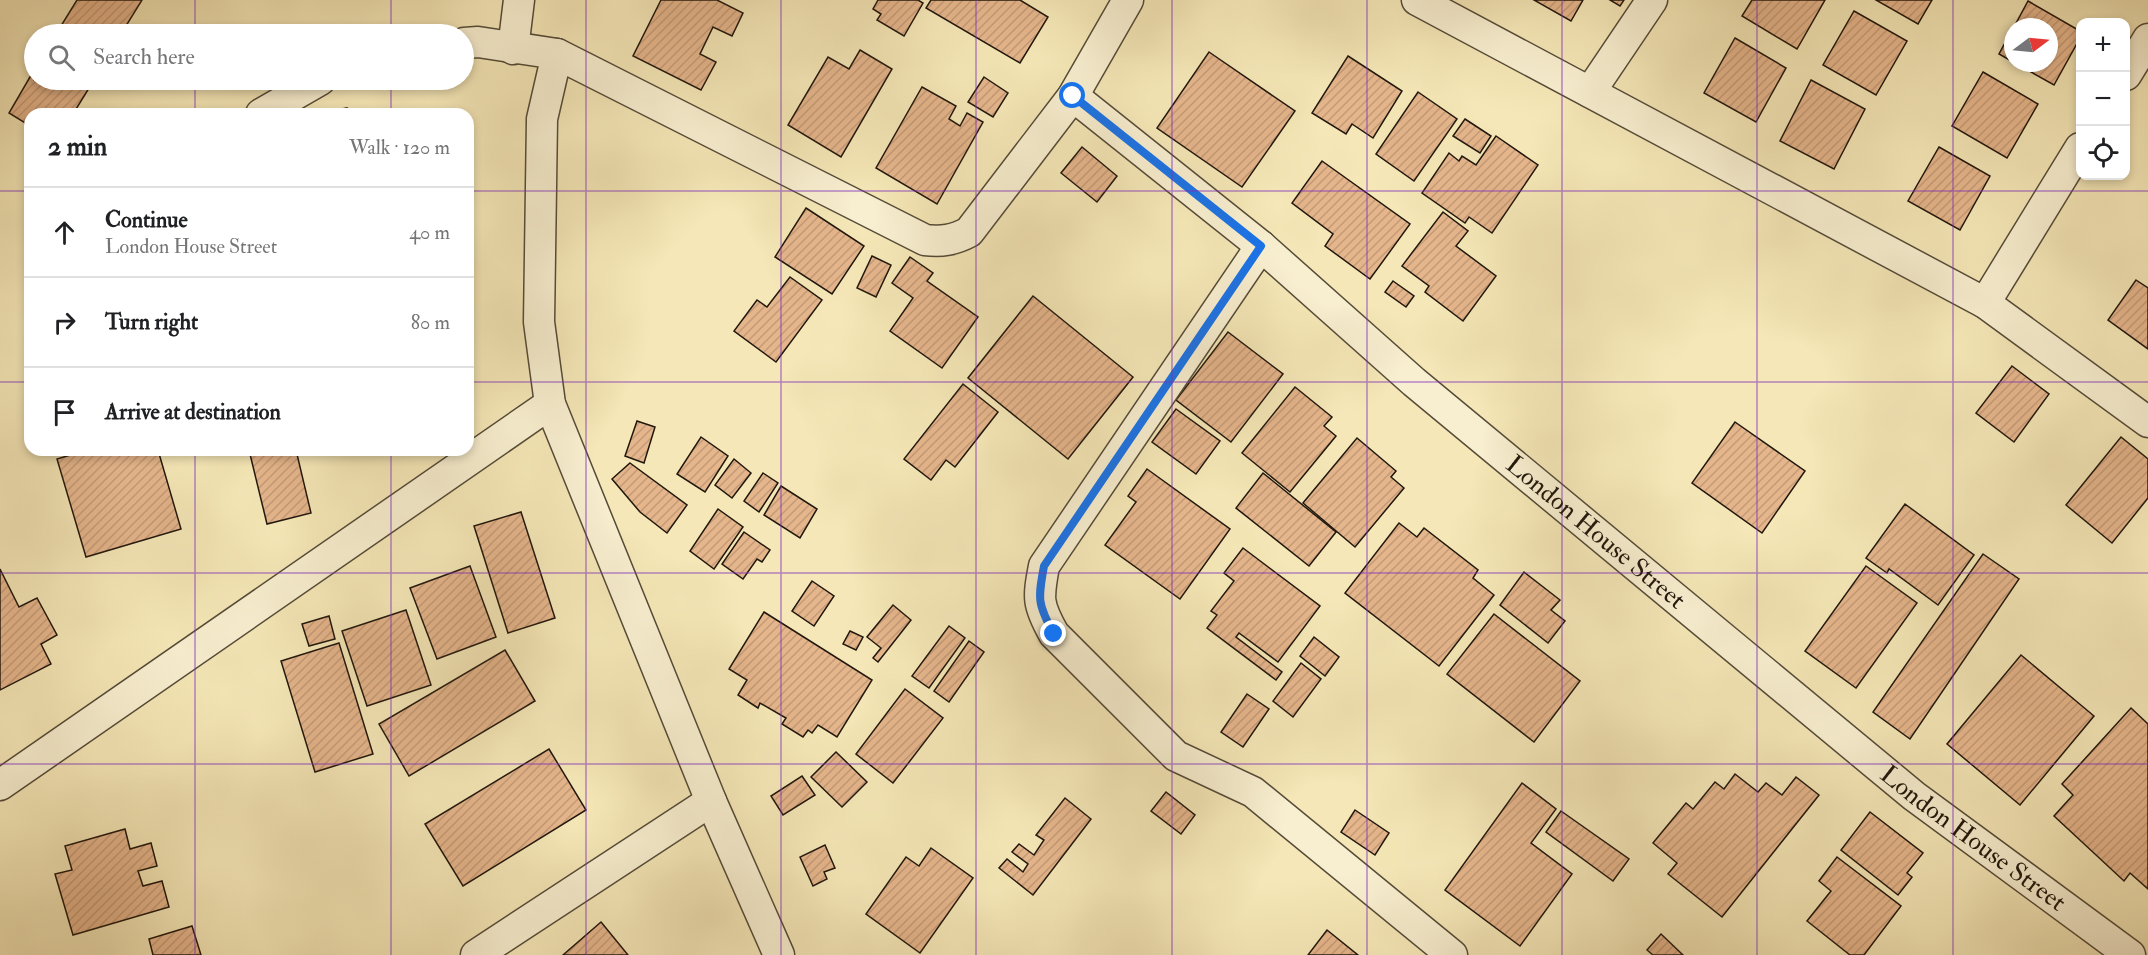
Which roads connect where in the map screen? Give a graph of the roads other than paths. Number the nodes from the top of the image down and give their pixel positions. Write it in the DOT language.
graph roads {
  1 [pos="519,0"];
  2 [pos="1128,0"];
  3 [pos="1417,0"];
  4 [pos="1652,0"];
  5 [pos="2148,39"];
  6 [pos="474,43"];
  7 [pos="513,49"];
  8 [pos="557,54"];
  9 [pos="2128,72"];
  10 [pos="303,90"];
  11 [pos="1590,92"];
  12 [pos="1073,96"];
  13 [pos="271,108"];
  14 [pos="2076,155"];
  15 [pos="1261,246"];
  16 [pos="1985,303"];
  17 [pos="550,404"];
  18 [pos="2148,422"];
  19 [pos="0,785"];
  20 [pos="711,801"];
  21 [pos="476,955"];
  22 [pos="779,955"];
  23 [pos="1452,955"];
  24 [pos="2130,955"];
  1 -- 7 [label="street"];
  2 -- 12 [label="street"];
  3 -- 11 [label="street"];
  4 -- 11 [label="street"];
  5 -- 9 [label="street"];
  6 -- 7 [label="street"];
  7 -- 8 [label="street"];
  8 -- 12 [label="street"];
  8 -- 17 [label="street"];
  10 -- 13 [label="street"];
  11 -- 16 [label="street"];
  12 -- 15 [label="street, London House Street"];
  14 -- 16 [label="street"];
  15 -- 23 [label="street"];
  15 -- 24 [label="street, London House Street"];
  16 -- 18 [label="street"];
  17 -- 19 [label="street"];
  17 -- 20 [label="street"];
  20 -- 21 [label="street"];
  20 -- 22 [label="street"];
}
